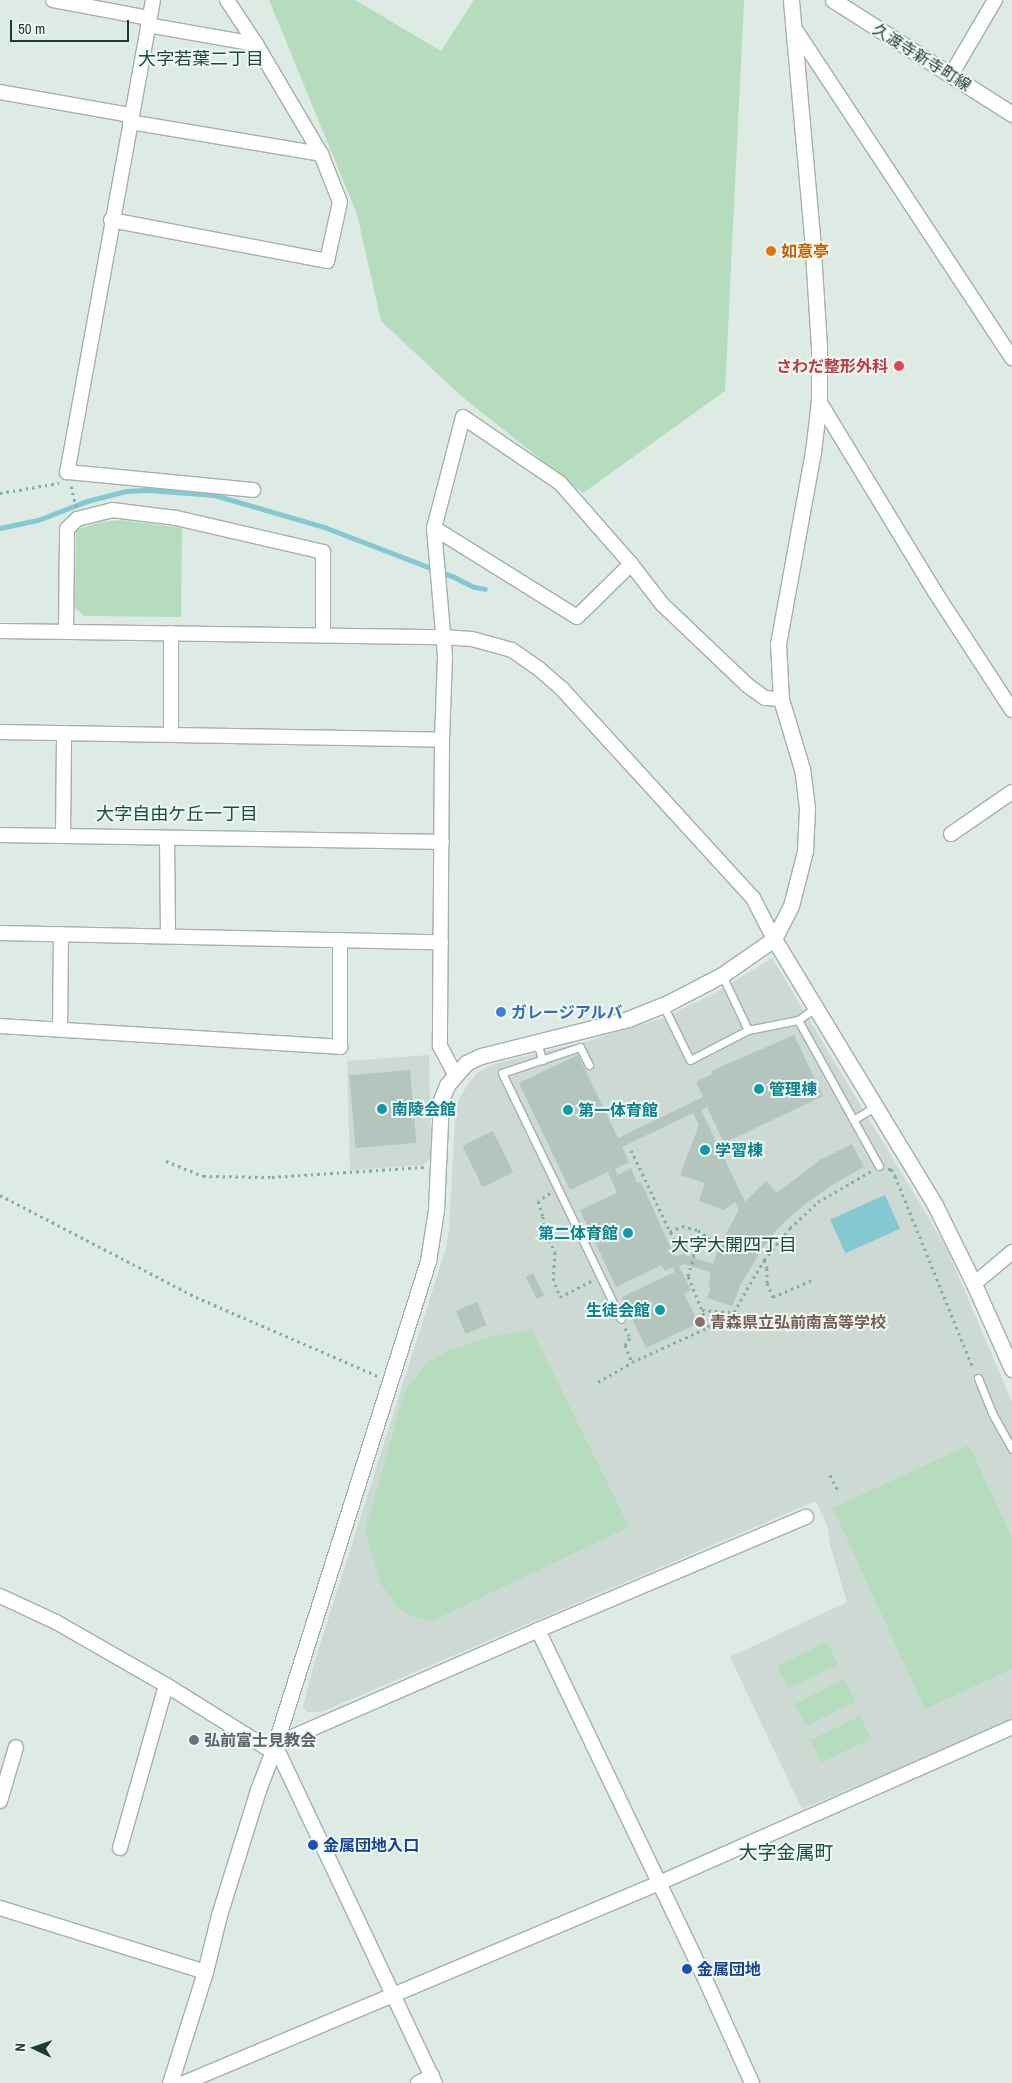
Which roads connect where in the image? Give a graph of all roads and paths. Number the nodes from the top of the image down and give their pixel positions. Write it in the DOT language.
graph roads {
  1 [pos="53,0"];
  2 [pos="153,0"];
  3 [pos="227,0"];
  4 [pos="790,0"];
  5 [pos="832,0"];
  6 [pos="996,0"];
  7 [pos="149,21"];
  8 [pos="793,26"];
  9 [pos="256,44"];
  10 [pos="951,75"];
  11 [pos="0,92"];
  12 [pos="1012,114"];
  13 [pos="131,118"];
  14 [pos="321,154"];
  15 [pos="112,220"];
  16 [pos="1012,358"];
  17 [pos="819,401"];
  18 [pos="67,472"];
  19 [pos="253,490"];
  20 [pos="0,493"];
  21 [pos="434,528"];
  22 [pos="631,564"];
  23 [pos="0,631"];
  24 [pos="66,632"];
  25 [pos="171,633"];
  26 [pos="323,636"];
  27 [pos="443,637"];
  28 [pos="781,699"];
  29 [pos="1012,710"];
  30 [pos="0,732"];
  31 [pos="64,733"];
  32 [pos="171,735"];
  33 [pos="442,740"];
  34 [pos="1012,792"];
  35 [pos="951,834"];
  36 [pos="0,835"];
  37 [pos="62,836"];
  38 [pos="167,838"];
  39 [pos="442,842"];
  40 [pos="0,933"];
  41 [pos="61,934"];
  42 [pos="168,936"];
  43 [pos="774,939"];
  44 [pos="340,940"];
  45 [pos="441,942"];
  46 [pos="722,975"];
  47 [pos="663,1004"];
  48 [pos="816,1008"];
  49 [pos="798,1020"];
  50 [pos="0,1026"];
  51 [pos="60,1029"];
  52 [pos="748,1030"];
  53 [pos="538,1042"];
  54 [pos="542,1060"];
  55 [pos="589,1065"];
  56 [pos="455,1074"];
  57 [pos="875,1107"];
  58 [pos="853,1120"];
  59 [pos="631,1150"];
  60 [pos="166,1161"];
  61 [pos="439,1166"];
  62 [pos="879,1166"];
  63 [pos="0,1195"];
  64 [pos="539,1198"];
  65 [pos="670,1232"];
  66 [pos="719,1246"];
  67 [pos="1012,1252"];
  68 [pos="764,1260"];
  69 [pos="600,1277"];
  70 [pos="812,1280"];
  71 [pos="974,1284"];
  72 [pos="702,1310"];
  73 [pos="621,1320"];
  74 [pos="632,1362"];
  75 [pos="1012,1369"];
  76 [pos="978,1378"];
  77 [pos="390,1381"];
  78 [pos="598,1382"];
  79 [pos="1012,1449"];
  80 [pos="830,1475"];
  81 [pos="838,1491"];
  82 [pos="806,1517"];
  83 [pos="0,1596"];
  84 [pos="538,1630"];
  85 [pos="166,1685"];
  86 [pos="1012,1727"];
  87 [pos="275,1745"];
  88 [pos="16,1747"];
  89 [pos="0,1801"];
  90 [pos="120,1848"];
  91 [pos="659,1883"];
  92 [pos="0,1908"];
  93 [pos="204,1972"];
  94 [pos="394,1994"];
  95 [pos="434,2080"];
  96 [pos="170,2083"];
  97 [pos="184,2083"];
  98 [pos="418,2083"];
  99 [pos="752,2083"];
  1 -- 7 [label="street"];
  2 -- 7 [label="street"];
  3 -- 9 [label="street"];
  4 -- 8 [label="street"];
  5 -- 10 [label="street, 久渡寺新寺町線"];
  6 -- 10 [label="street"];
  7 -- 9 [label="street"];
  7 -- 13 [label="street"];
  8 -- 16 [label="street"];
  8 -- 17 [label="street"];
  9 -- 14 [label="street"];
  10 -- 12 [label="street, 久渡寺新寺町線"];
  11 -- 13 [label="street"];
  13 -- 14 [label="street"];
  13 -- 15 [label="street"];
  14 -- 15 [label="street"];
  15 -- 18 [label="street"];
  17 -- 28 [label="street"];
  17 -- 29 [label="street"];
  18 -- 19 [label="street"];
  18 -- 20 [label="path"];
  21 -- 22 [label="street"];
  21 -- 22 [label="street"];
  21 -- 27 [label="street"];
  22 -- 28 [label="street"];
  23 -- 24 [label="street"];
  24 -- 25 [label="street"];
  24 -- 26 [label="street"];
  25 -- 26 [label="street"];
  25 -- 32 [label="street"];
  26 -- 27 [label="street"];
  27 -- 33 [label="street"];
  27 -- 43 [label="street"];
  28 -- 43 [label="street"];
  30 -- 31 [label="street"];
  31 -- 32 [label="street"];
  31 -- 37 [label="street"];
  32 -- 33 [label="street"];
  33 -- 39 [label="street"];
  34 -- 35 [label="street"];
  36 -- 37 [label="street"];
  37 -- 38 [label="street"];
  38 -- 39 [label="street"];
  38 -- 42 [label="street"];
  39 -- 45 [label="street"];
  40 -- 41 [label="street"];
  41 -- 42 [label="street"];
  41 -- 51 [label="street"];
  42 -- 44 [label="street"];
  43 -- 46 [label="street"];
  43 -- 48 [label="street"];
  44 -- 45 [label="street"];
  44 -- 51 [label="street"];
  45 -- 56 [label="street"];
  46 -- 47 [label="street"];
  46 -- 52 [label="lane"];
  47 -- 52 [label="lane"];
  47 -- 53 [label="street"];
  48 -- 49 [label="lane"];
  48 -- 57 [label="street"];
  49 -- 52 [label="lane"];
  49 -- 58 [label="lane"];
  50 -- 51 [label="street"];
  53 -- 54 [label="lane"];
  53 -- 56 [label="street"];
  54 -- 55 [label="lane"];
  54 -- 69 [label="lane"];
  56 -- 61 [label="street"];
  57 -- 58 [label="lane"];
  57 -- 71 [label="street"];
  58 -- 62 [label="lane"];
  59 -- 65 [label="path"];
  60 -- 61 [label="path"];
  61 -- 77 [label="street"];
  62 -- 68 [label="path"];
  62 -- 76 [label="path"];
  63 -- 77 [label="path"];
  64 -- 69 [label="path"];
  65 -- 66 [label="path"];
  65 -- 72 [label="path"];
  67 -- 71 [label="street"];
  68 -- 70 [label="path"];
  68 -- 72 [label="path"];
  69 -- 73 [label="lane"];
  71 -- 75 [label="street"];
  72 -- 74 [label="path"];
  73 -- 74 [label="path"];
  74 -- 78 [label="path"];
  76 -- 79 [label="lane"];
  77 -- 87 [label="street"];
  80 -- 81 [label="path"];
  82 -- 84 [label="street"];
  83 -- 85 [label="street"];
  84 -- 87 [label="street"];
  84 -- 91 [label="street"];
  85 -- 87 [label="street"];
  85 -- 90 [label="street"];
  86 -- 91 [label="street"];
  87 -- 93 [label="street"];
  87 -- 94 [label="street"];
  88 -- 89 [label="street"];
  91 -- 94 [label="street"];
  91 -- 99 [label="street"];
  92 -- 93 [label="street"];
  93 -- 96 [label="street"];
  94 -- 95 [label="street"];
  94 -- 97 [label="street"];
  95 -- 98 [label="street"];
}
